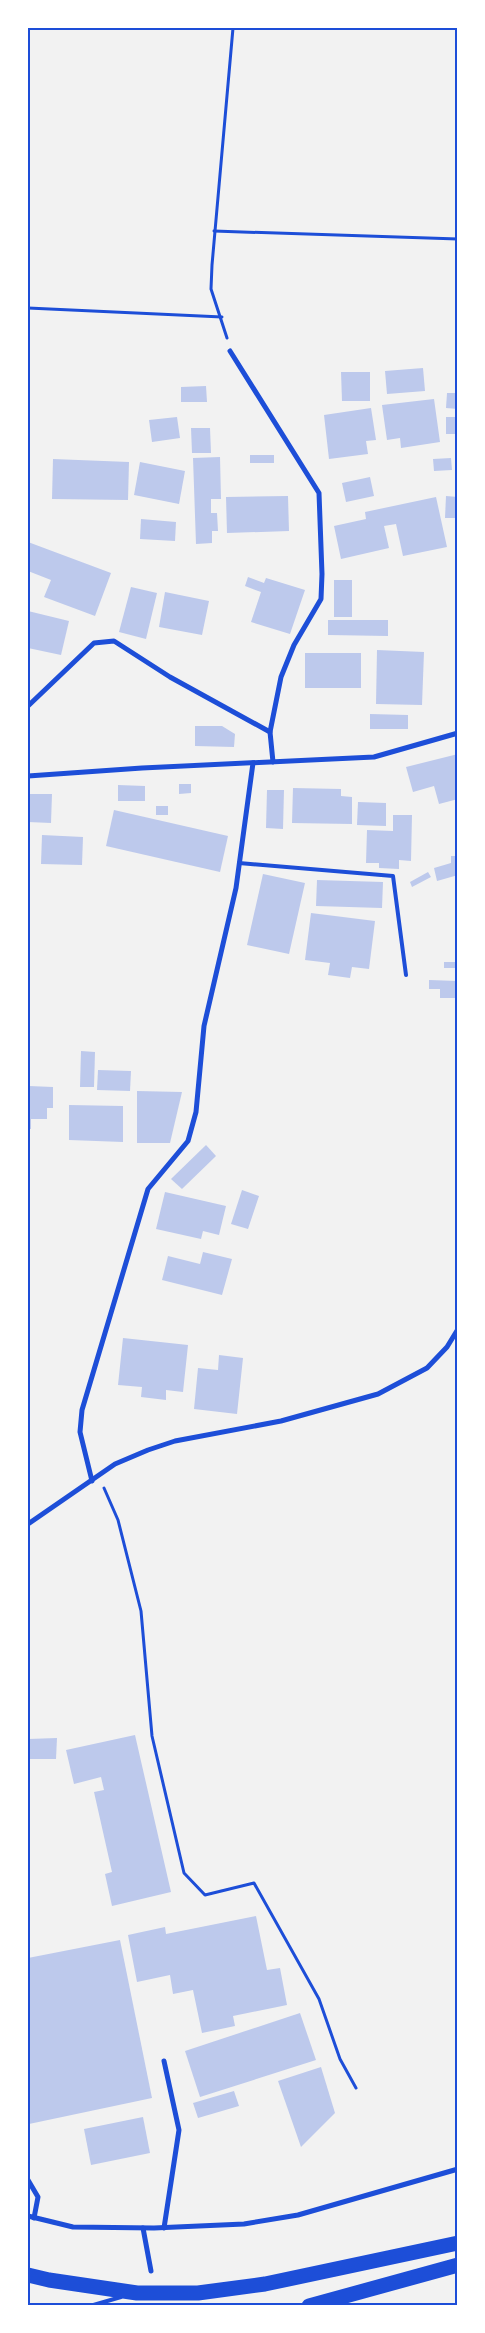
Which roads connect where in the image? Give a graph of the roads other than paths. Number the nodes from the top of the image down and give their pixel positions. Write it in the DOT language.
graph roads {
  1 [pos="230,351"];
  2 [pos="28,706"];
  3 [pos="270,732"];
  4 [pos="458,733"];
  5 [pos="273,762"];
  6 [pos="253,763"];
  7 [pos="28,776"];
  8 [pos="239,863"];
  9 [pos="406,976"];
  10 [pos="458,1329"];
  11 [pos="92,1481"];
  12 [pos="28,1524"];
  13 [pos="164,2061"];
  14 [pos="458,2169"];
  15 [pos="28,2180"];
  16 [pos="28,2216"];
  17 [pos="34,2218"];
  18 [pos="143,2228"];
  19 [pos="164,2228"];
  20 [pos="458,2243"];
  21 [pos="458,2265"];
  22 [pos="151,2271"];
  23 [pos="28,2275"];
  24 [pos="138,2293"];
  25 [pos="90,2306"];
  26 [pos="309,2306"];
  1 -- 3 [label="street"];
  2 -- 3 [label="street"];
  3 -- 5 [label="street"];
  4 -- 5 [label="street"];
  5 -- 6 [label="street"];
  6 -- 7 [label="street"];
  6 -- 8 [label="street"];
  8 -- 9 [label="lane"];
  8 -- 11 [label="street"];
  10 -- 11 [label="street"];
  11 -- 12 [label="street"];
  13 -- 19 [label="street"];
  14 -- 19 [label="street"];
  15 -- 17 [label="street"];
  16 -- 17 [label="street"];
  17 -- 18 [label="street"];
  18 -- 19 [label="street"];
  18 -- 22 [label="street"];
  20 -- 24 [label="highway"];
  21 -- 26 [label="highway"];
  23 -- 24 [label="highway"];
  24 -- 25 [label="lane"];
}
